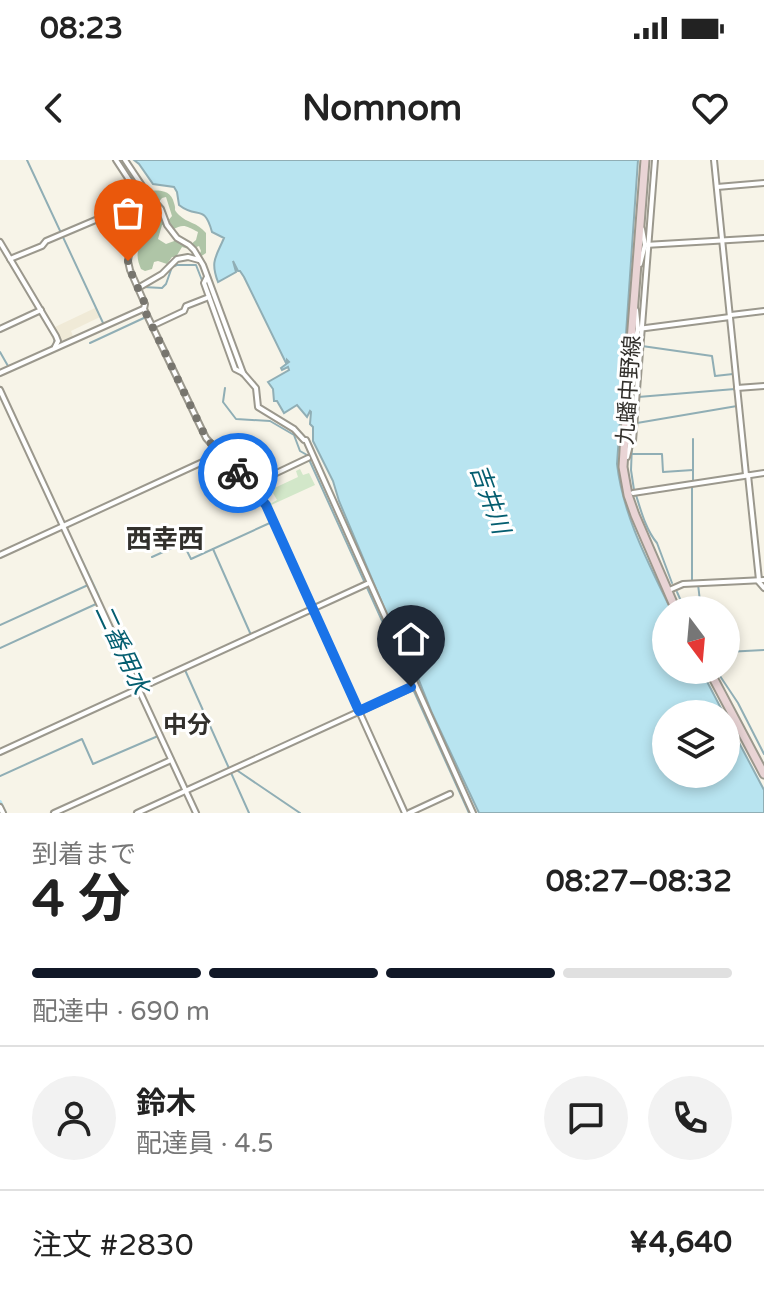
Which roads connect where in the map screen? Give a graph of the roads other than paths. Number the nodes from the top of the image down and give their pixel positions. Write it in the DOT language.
graph roads {
  1 [pos="116,160"];
  2 [pos="125,160"];
  3 [pos="645,160"];
  4 [pos="655,160"];
  5 [pos="714,160"];
  6 [pos="764,183"];
  7 [pos="718,187"];
  8 [pos="138,202"];
  9 [pos="640,219"];
  10 [pos="764,238"];
  11 [pos="723,240"];
  12 [pos="0,242"];
  13 [pos="647,245"];
  14 [pos="10,259"];
  15 [pos="199,260"];
  16 [pos="636,272"];
  17 [pos="207,277"];
  18 [pos="139,287"];
  19 [pos="208,297"];
  20 [pos="633,303"];
  21 [pos="144,309"];
  22 [pos="41,310"];
  23 [pos="764,311"];
  24 [pos="730,316"];
  25 [pos="153,325"];
  26 [pos="0,329"];
  27 [pos="640,329"];
  28 [pos="55,348"];
  29 [pos="630,354"];
  30 [pos="0,373"];
  31 [pos="243,373"];
  32 [pos="764,386"];
  33 [pos="738,388"];
  34 [pos="0,390"];
  35 [pos="220,454"];
  36 [pos="308,458"];
  37 [pos="624,471"];
  38 [pos="764,473"];
  39 [pos="747,475"];
  40 [pos="250,486"];
  41 [pos="633,493"];
  42 [pos="635,515"];
  43 [pos="63,526"];
  44 [pos="0,555"];
  45 [pos="760,580"];
  46 [pos="367,584"];
  47 [pos="764,588"];
  48 [pos="667,591"];
  49 [pos="669,596"];
  50 [pos="314,608"];
  51 [pos="716,684"];
  52 [pos="413,687"];
  53 [pos="139,688"];
  54 [pos="360,711"];
  55 [pos="0,752"];
  56 [pos="171,760"];
  57 [pos="764,774"];
  58 [pos="186,791"];
  59 [pos="450,794"];
  60 [pos="0,807"];
  61 [pos="3,813"];
  62 [pos="54,813"];
  63 [pos="137,813"];
  64 [pos="196,813"];
  65 [pos="407,813"];
  66 [pos="473,813"];
  1 -- 8 [label="street"];
  2 -- 15 [label="street"];
  3 -- 9 [label="main road, 九蟠中野線"];
  4 -- 13 [label="street"];
  5 -- 7 [label="street"];
  6 -- 7 [label="street"];
  7 -- 11 [label="street"];
  8 -- 14 [label="street"];
  8 -- 18 [label="street"];
  9 -- 13 [label="street"];
  9 -- 16 [label="main road, 九蟠中野線"];
  10 -- 11 [label="street"];
  11 -- 13 [label="street"];
  11 -- 24 [label="street"];
  12 -- 14 [label="street"];
  13 -- 16 [label="street"];
  13 -- 27 [label="street"];
  14 -- 22 [label="street"];
  15 -- 17 [label="street"];
  15 -- 18 [label="street"];
  16 -- 20 [label="main road, 九蟠中野線"];
  17 -- 19 [label="street"];
  17 -- 31 [label="street"];
  18 -- 21 [label="street"];
  19 -- 25 [label="street"];
  19 -- 31 [label="street"];
  20 -- 27 [label="street"];
  20 -- 29 [label="main road, 九蟠中野線"];
  21 -- 25 [label="street"];
  21 -- 28 [label="street"];
  22 -- 26 [label="street"];
  22 -- 28 [label="street"];
  23 -- 24 [label="street"];
  24 -- 27 [label="street"];
  24 -- 33 [label="street"];
  25 -- 35 [label="street"];
  27 -- 29 [label="street"];
  27 -- 37 [label="street"];
  28 -- 30 [label="street"];
  29 -- 37 [label="main road, 九蟠中野線"];
  31 -- 46 [label="street"];
  32 -- 33 [label="street"];
  33 -- 39 [label="street"];
  34 -- 43 [label="street"];
  35 -- 40 [label="street"];
  35 -- 43 [label="street"];
  36 -- 40 [label="street"];
  37 -- 41 [label="street"];
  37 -- 42 [label="main road, 九蟠中野線"];
  38 -- 39 [label="street"];
  39 -- 41 [label="street"];
  39 -- 45 [label="street"];
  40 -- 50 [label="street"];
  41 -- 42 [label="street"];
  42 -- 48 [label="main road, 九蟠中野線"];
  43 -- 44 [label="street"];
  43 -- 53 [label="street"];
  45 -- 47 [label="street"];
  45 -- 48 [label="street"];
  46 -- 50 [label="street"];
  46 -- 52 [label="street"];
  48 -- 49 [label="main road, 九蟠中野線"];
  50 -- 53 [label="street"];
  50 -- 54 [label="street"];
  51 -- 57 [label="main road"];
  52 -- 54 [label="street"];
  52 -- 66 [label="street"];
  53 -- 55 [label="street"];
  53 -- 56 [label="street"];
  54 -- 58 [label="street"];
  54 -- 65 [label="street"];
  56 -- 58 [label="street"];
  56 -- 62 [label="street"];
  58 -- 63 [label="street"];
  58 -- 64 [label="street"];
  59 -- 65 [label="street"];
  60 -- 61 [label="street"];
}
